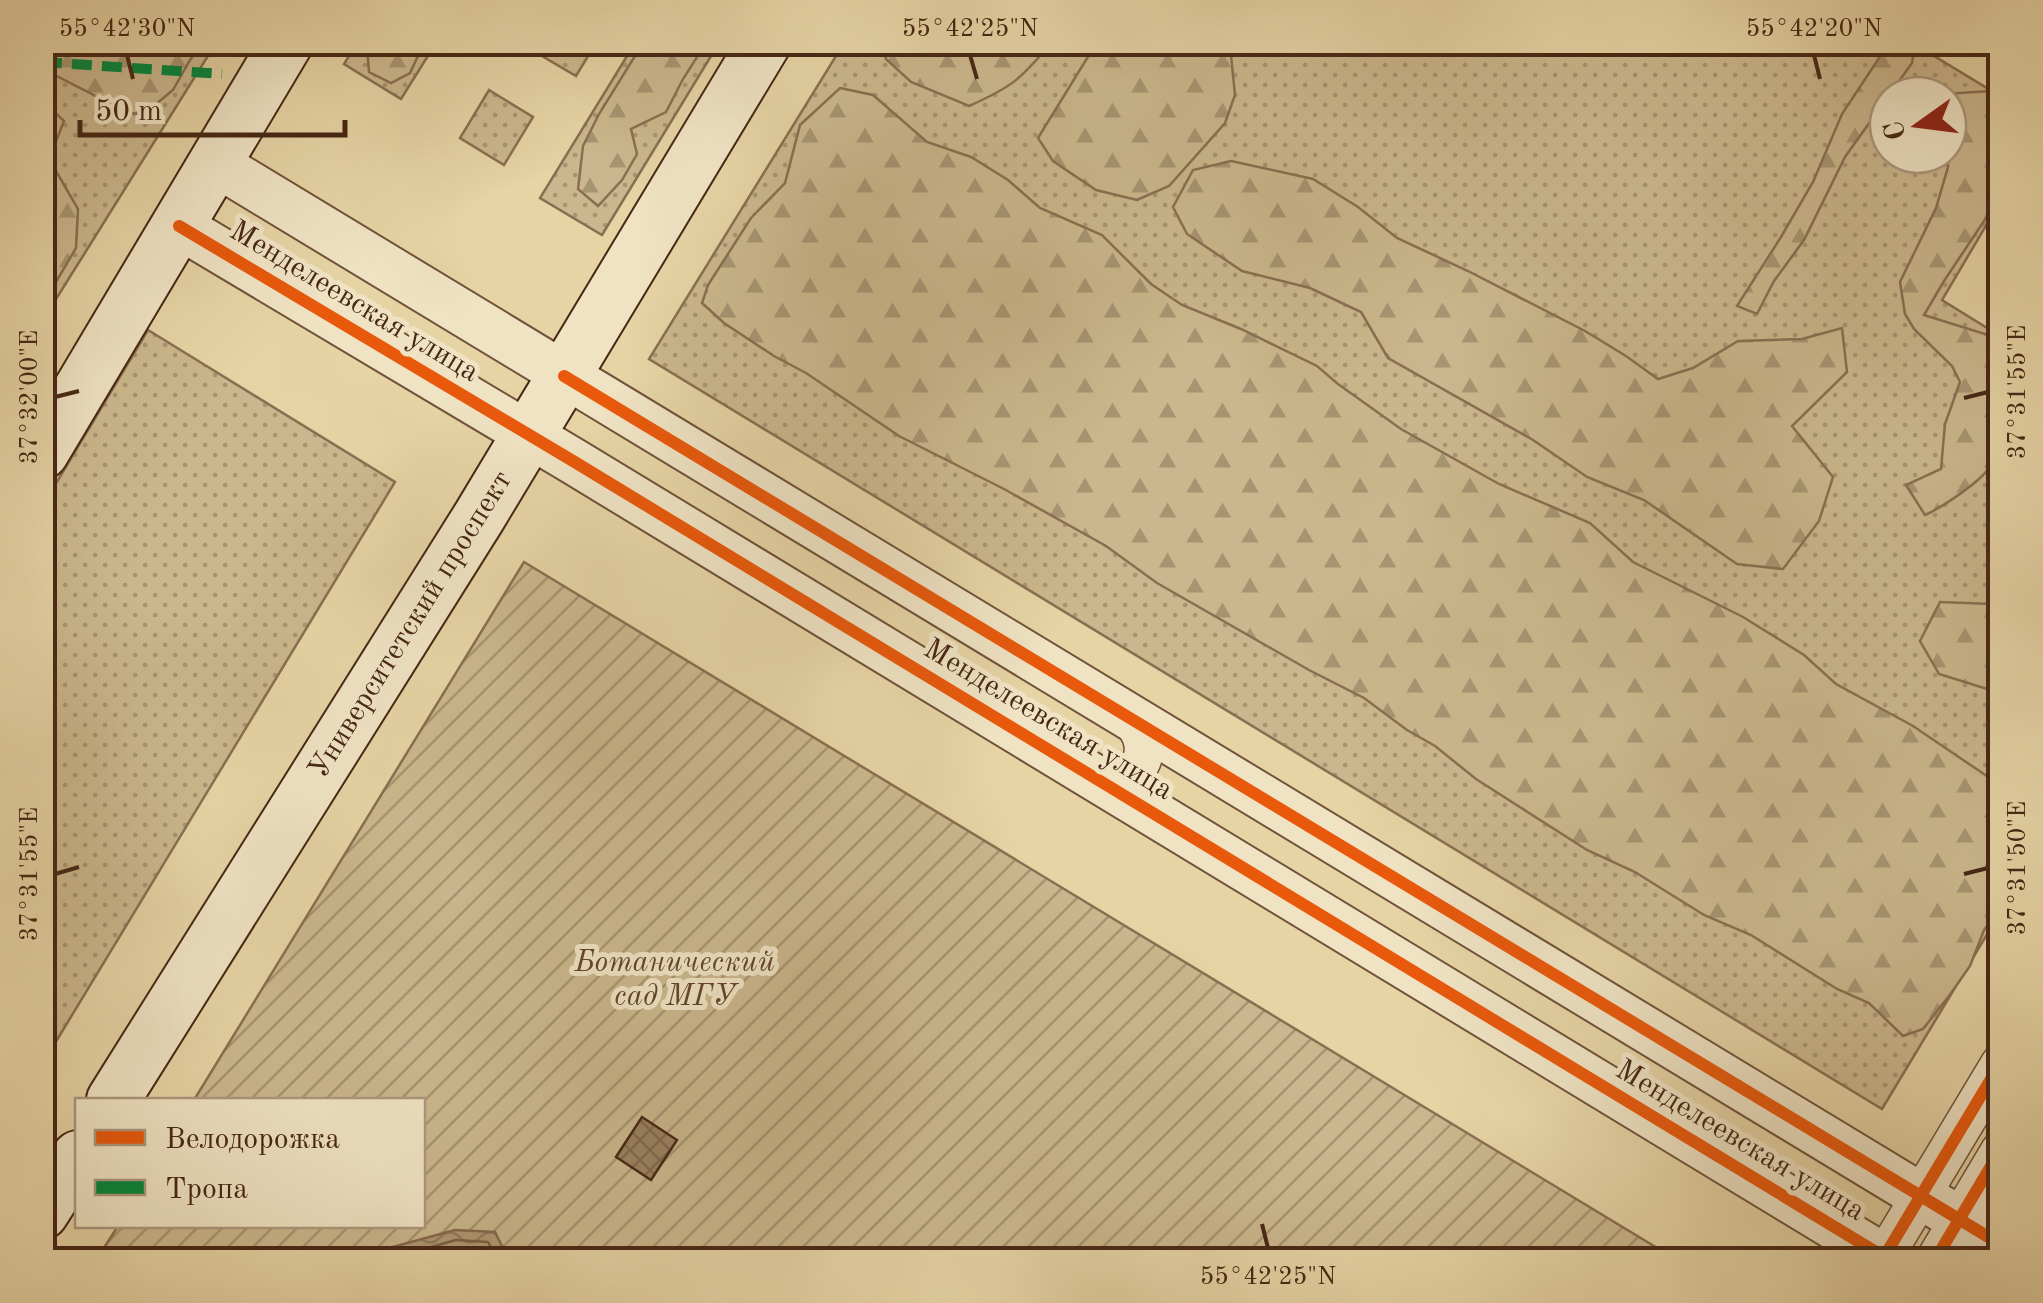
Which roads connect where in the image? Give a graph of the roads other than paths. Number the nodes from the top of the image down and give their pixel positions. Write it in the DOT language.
graph roads {
  1 [pos="287,42"];
  2 [pos="765,42"];
  3 [pos="215,164"];
  4 [pos="179,226"];
  5 [pos="564,376"];
  6 [pos="528,435"];
  7 [pos="42,453"];
  8 [pos="1128,717"];
  9 [pos="1092,777"];
  10 [pos="2000,1064"];
  11 [pos="114,1098"];
  12 [pos="2000,1151"];
  13 [pos="75,1162"];
  14 [pos="1920,1196"];
  15 [pos="42,1213"];
  16 [pos="1960,1220"];
  17 [pos="2000,1244"];
  18 [pos="1886,1259"];
  19 [pos="1935,1260"];
  1 -- 3 [label="main road"];
  2 -- 5 [label="main road, Университетский проспект"];
  3 -- 4 [label="main road"];
  3 -- 5 [label="street, Менделеевская улица"];
  4 -- 6 [label="street, Менделеевская улица"];
  4 -- 7 [label="main road"];
  5 -- 6 [label="main road, Университетский проспект"];
  5 -- 8 [label="street, Менделеевская улица"];
  6 -- 9 [label="street, Менделеевская улица"];
  6 -- 11 [label="main road, Университетский проспект"];
  8 -- 9 [label="street"];
  8 -- 14 [label="street, Менделеевская улица"];
  9 -- 18 [label="street, Менделеевская улица"];
  10 -- 14 [label="street"];
  12 -- 16 [label="street"];
  13 -- 15 [label="main road"];
  14 -- 16 [label="street, Менделеевская улица"];
  14 -- 18 [label="street"];
  16 -- 17 [label="street, Менделеевская улица"];
  16 -- 19 [label="street"];
}
